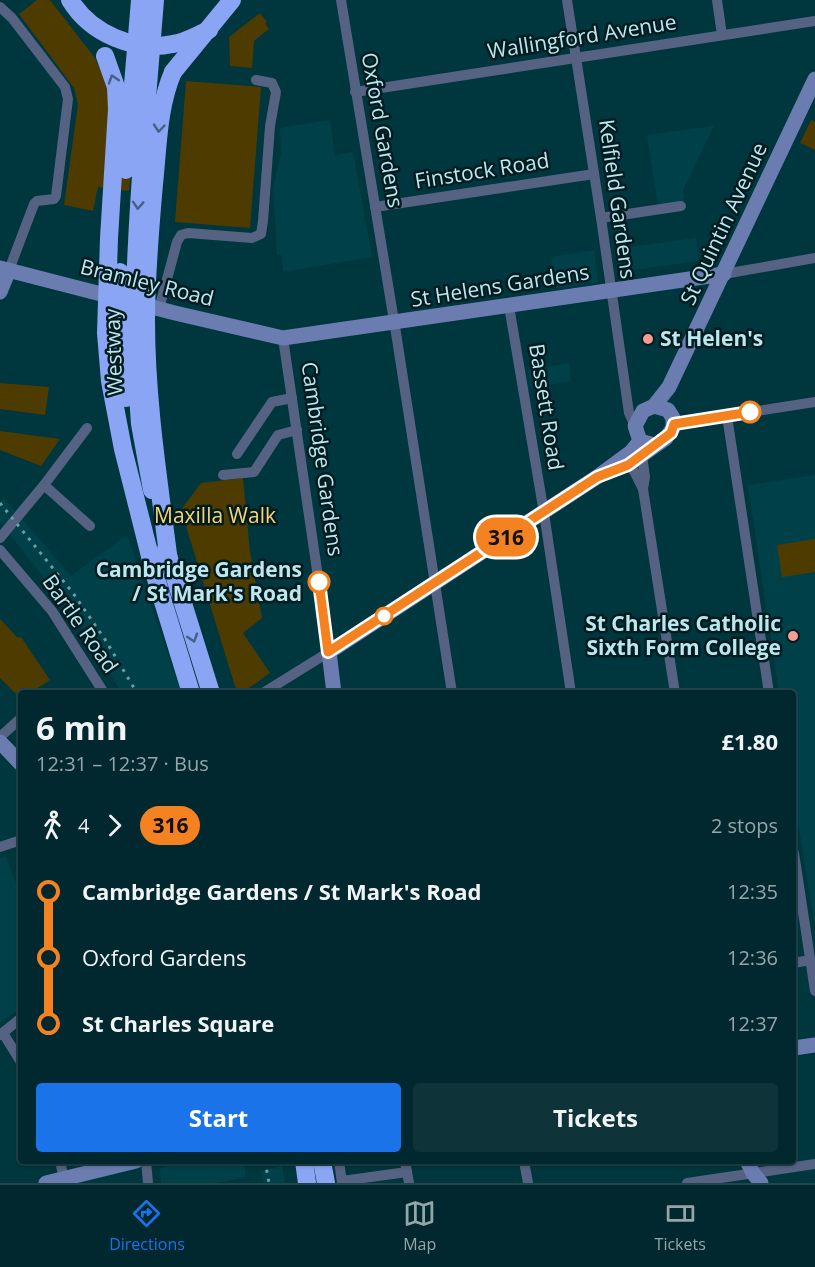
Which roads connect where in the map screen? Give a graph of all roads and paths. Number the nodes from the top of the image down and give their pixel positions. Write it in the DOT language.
graph roads {
  1 [pos="140,0"];
  2 [pos="155,0"];
  3 [pos="232,0"];
  4 [pos="341,0"];
  5 [pos="567,0"];
  6 [pos="717,0"];
  7 [pos="73,4"];
  8 [pos="0,7"];
  9 [pos="815,21"];
  10 [pos="208,30"];
  11 [pos="722,35"];
  12 [pos="576,57"];
  13 [pos="815,78"];
  14 [pos="256,80"];
  15 [pos="355,92"];
  16 [pos="594,174"];
  17 [pos="681,206"];
  18 [pos="375,207"];
  19 [pos="601,218"];
  20 [pos="815,258"];
  21 [pos="4,269"];
  22 [pos="724,274"];
  23 [pos="610,291"];
  24 [pos="0,292"];
  25 [pos="509,306"];
  26 [pos="159,309"];
  27 [pos="394,323"];
  28 [pos="284,338"];
  29 [pos="292,398"];
  30 [pos="815,402"];
  31 [pos="628,404"];
  32 [pos="660,413"];
  33 [pos="727,416"];
  34 [pos="635,426"];
  35 [pos="87,428"];
  36 [pos="297,430"];
  37 [pos="645,447"];
  38 [pos="237,454"];
  39 [pos="628,465"];
  40 [pos="223,475"];
  41 [pos="597,477"];
  42 [pos="44,485"];
  43 [pos="643,489"];
  44 [pos="544,513"];
  45 [pos="90,526"];
  46 [pos="0,538"];
  47 [pos="0,550"];
  48 [pos="162,567"];
  49 [pos="435,583"];
  50 [pos="328,652"];
  51 [pos="102,690"];
  52 [pos="190,690"];
  53 [pos="210,690"];
  54 [pos="268,690"];
  55 [pos="334,690"];
  56 [pos="452,690"];
  57 [pos="571,690"];
  58 [pos="675,690"];
  59 [pos="769,690"];
  60 [pos="18,721"];
  61 [pos="0,737"];
  62 [pos="0,742"];
  63 [pos="18,761"];
  64 [pos="18,841"];
  65 [pos="0,847"];
  66 [pos="796,882"];
  67 [pos="811,934"];
  68 [pos="810,960"];
  69 [pos="796,963"];
  70 [pos="815,991"];
  71 [pos="18,1020"];
  72 [pos="1,1034"];
  73 [pos="815,1045"];
  74 [pos="796,1048"];
  75 [pos="18,1058"];
  76 [pos="60,1164"];
  77 [pos="124,1164"];
  78 [pos="146,1164"];
  79 [pos="304,1164"];
  80 [pos="324,1164"];
  81 [pos="339,1164"];
  82 [pos="525,1164"];
  83 [pos="815,1164"];
  84 [pos="407,1172"];
  85 [pos="753,1172"];
  86 [pos="57,1181"];
  87 [pos="336,1182"];
  88 [pos="148,1183"];
  89 [pos="307,1183"];
  90 [pos="528,1183"];
  91 [pos="687,1183"];
  1 -- 48 [label="highway, Westway, bridge"];
  2 -- 48 [label="highway, Westway, one-way, bridge"];
  3 -- 10 [label="highway"];
  4 -- 15 [label="street, Oxford Gardens"];
  5 -- 12 [label="street, Kelfield Gardens"];
  6 -- 11 [label="street"];
  7 -- 10 [label="highway, bridge"];
  48 -- 7 [label="highway, one-way, bridge"];
  8 -- 21 [label="street"];
  9 -- 11 [label="street, Wallingford Avenue"];
  10 -- 48 [label="highway, one-way, bridge"];
  11 -- 12 [label="street, Wallingford Avenue"];
  12 -- 15 [label="street, Wallingford Avenue"];
  12 -- 16 [label="street, Kelfield Gardens"];
  13 -- 22 [label="main road, St Quintin Avenue"];
  14 -- 26 [label="street"];
  15 -- 18 [label="street, Oxford Gardens"];
  16 -- 18 [label="street, Finstock Road"];
  16 -- 19 [label="street, Kelfield Gardens"];
  17 -- 19 [label="street"];
  18 -- 27 [label="street, Oxford Gardens"];
  19 -- 23 [label="street, Kelfield Gardens"];
  20 -- 22 [label="street"];
  21 -- 24 [label="main road"];
  21 -- 26 [label="main road, Bramley Road"];
  22 -- 23 [label="main road, St Helens Gardens"];
  22 -- 32 [label="main road, St Quintin Avenue"];
  23 -- 25 [label="main road, St Helens Gardens"];
  23 -- 31 [label="street, Kelfield Gardens"];
  25 -- 27 [label="main road, St Helens Gardens"];
  25 -- 44 [label="street, Bassett Road"];
  26 -- 28 [label="main road, Bramley Road"];
  27 -- 28 [label="main road, St Helens Gardens"];
  27 -- 49 [label="street, Oxford Gardens"];
  28 -- 29 [label="street, Cambridge Gardens"];
  29 -- 36 [label="street, Cambridge Gardens"];
  29 -- 38 [label="street"];
  30 -- 33 [label="street"];
  31 -- 32 [label="street"];
  31 -- 34 [label="street, Kelfield Gardens"];
  32 -- 33 [label="street"];
  32 -- 34 [label="main road, St Quintin Avenue"];
  32 -- 37 [label="main road, St Quintin Avenue"];
  33 -- 59 [label="street"];
  34 -- 37 [label="main road"];
  35 -- 42 [label="street"];
  36 -- 40 [label="street"];
  36 -- 50 [label="street, Cambridge Gardens"];
  37 -- 39 [label="main road"];
  37 -- 41 [label="main road"];
  37 -- 43 [label="street"];
  39 -- 41 [label="main road"];
  39 -- 43 [label="street"];
  41 -- 44 [label="main road"];
  42 -- 45 [label="street"];
  42 -- 46 [label="street"];
  43 -- 58 [label="street"];
  44 -- 49 [label="main road"];
  44 -- 57 [label="street, Bassett Road"];
  47 -- 51 [label="street, Bartle Road"];
  48 -- 52 [label="highway, Westway"];
  48 -- 53 [label="highway, Westway, one-way"];
  49 -- 50 [label="main road"];
  49 -- 56 [label="street, Oxford Gardens"];
  50 -- 54 [label="street"];
  50 -- 55 [label="main road, Cambridge Gardens"];
  60 -- 61 [label="street"];
  62 -- 63 [label="main road"];
  64 -- 65 [label="street"];
  66 -- 67 [label="street"];
  67 -- 68 [label="street"];
  68 -- 69 [label="street"];
  68 -- 70 [label="street"];
  71 -- 72 [label="street"];
  72 -- 75 [label="street"];
  73 -- 74 [label="main road"];
  76 -- 86 [label="street"];
  77 -- 86 [label="main road"];
  78 -- 88 [label="street"];
  79 -- 89 [label="highway"];
  80 -- 87 [label="highway"];
  81 -- 87 [label="street"];
  82 -- 90 [label="street"];
  83 -- 85 [label="street"];
  84 -- 87 [label="street"];
  85 -- 91 [label="street"];
}
